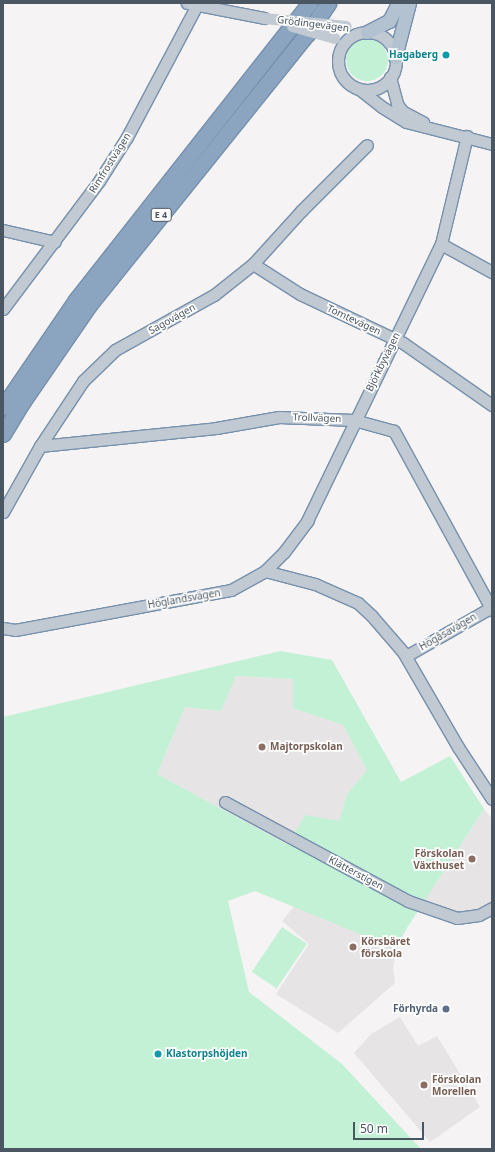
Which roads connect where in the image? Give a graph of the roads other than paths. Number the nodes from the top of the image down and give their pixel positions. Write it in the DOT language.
graph roads {
  1 [pos="310,3"];
  2 [pos="328,3"];
  3 [pos="398,3"];
  4 [pos="409,3"];
  5 [pos="192,4"];
  6 [pos="264,18"];
  7 [pos="364,32"];
  8 [pos="339,50"];
  9 [pos="395,57"];
  10 [pos="390,78"];
  11 [pos="359,88"];
  12 [pos="436,128"];
  13 [pos="467,136"];
  14 [pos="492,144"];
  15 [pos="367,145"];
  16 [pos="3,230"];
  17 [pos="55,242"];
  18 [pos="441,244"];
  19 [pos="253,264"];
  20 [pos="492,272"];
  21 [pos="3,309"];
  22 [pos="394,339"];
  23 [pos="492,405"];
  24 [pos="3,407"];
  25 [pos="354,420"];
  26 [pos="3,434"];
  27 [pos="40,446"];
  28 [pos="3,512"];
  29 [pos="264,571"];
  30 [pos="492,609"];
  31 [pos="3,628"];
  32 [pos="406,656"];
  33 [pos="492,799"];
  34 [pos="225,802"];
  35 [pos="492,908"];
  1 -- 24 [label="highway, E 4"];
  2 -- 26 [label="highway, E 4"];
  3 -- 7 [label="main road"];
  4 -- 9 [label="main road"];
  5 -- 6 [label="street, Grödingevägen"];
  5 -- 17 [label="street, Rimfrostvägen"];
  6 -- 7 [label="street, Grödingevägen, bridge"];
  6 -- 8 [label="street, Grödingevägen, bridge"];
  7 -- 8 [label="street, Grödingevägen"];
  7 -- 9 [label="street, Grödingevägen"];
  8 -- 11 [label="street, Grödingevägen"];
  9 -- 10 [label="street"];
  10 -- 11 [label="street"];
  10 -- 12 [label="street"];
  11 -- 12 [label="street, Grödingevägen"];
  12 -- 13 [label="street"];
  13 -- 14 [label="street"];
  13 -- 18 [label="street, Björkbyvägen"];
  15 -- 19 [label="street, Sagovägen"];
  16 -- 17 [label="street"];
  17 -- 21 [label="street, Rimfrostvägen"];
  18 -- 20 [label="street"];
  18 -- 22 [label="street, Björkbyvägen"];
  19 -- 22 [label="street, Tomtevägen"];
  19 -- 27 [label="street, Sagovägen"];
  22 -- 23 [label="street, Tomtevägen"];
  22 -- 25 [label="street, Björkbyvägen"];
  25 -- 27 [label="street, Trollvägen"];
  25 -- 29 [label="street, Björkbyvägen"];
  25 -- 30 [label="street, Trollvägen"];
  27 -- 28 [label="street, Sagovägen"];
  29 -- 31 [label="street, Höglandsvägen"];
  29 -- 32 [label="street"];
  30 -- 32 [label="street, Högåsavägen"];
  32 -- 33 [label="street"];
  34 -- 35 [label="street, Klätterstigen"];
}
